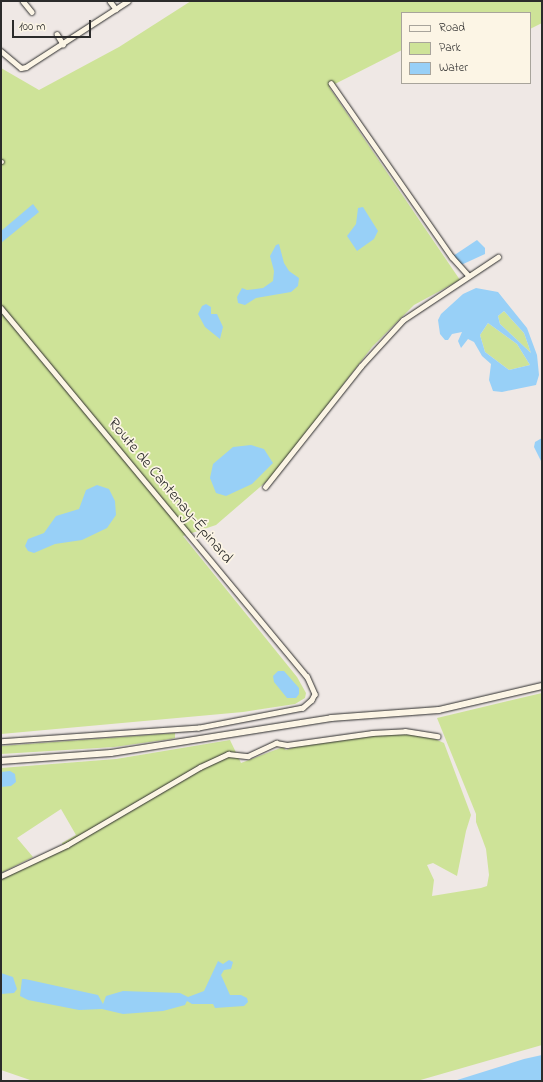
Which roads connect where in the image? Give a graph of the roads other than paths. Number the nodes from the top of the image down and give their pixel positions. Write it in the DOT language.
graph roads {
  1 [pos="23,1"];
  2 [pos="110,1"];
  3 [pos="128,1"];
  4 [pos="116,9"];
  5 [pos="32,12"];
  6 [pos="57,34"];
  7 [pos="63,44"];
  8 [pos="1,51"];
  9 [pos="331,83"];
  10 [pos="498,257"];
  11 [pos="469,276"];
  12 [pos="1,308"];
  13 [pos="265,487"];
  14 [pos="542,686"];
  15 [pos="438,736"];
  16 [pos="1,742"];
  17 [pos="1,761"];
  18 [pos="1,876"];
  1 -- 5 [label="street"];
  2 -- 4 [label="street"];
  3 -- 4 [label="street"];
  4 -- 7 [label="street"];
  6 -- 7 [label="street"];
  7 -- 8 [label="street"];
  9 -- 11 [label="street"];
  10 -- 11 [label="street"];
  11 -- 13 [label="street"];
  12 -- 16 [label="street, Route de Cantenay-Épinard"];
  14 -- 17 [label="main road"];
  15 -- 18 [label="street"];
}
